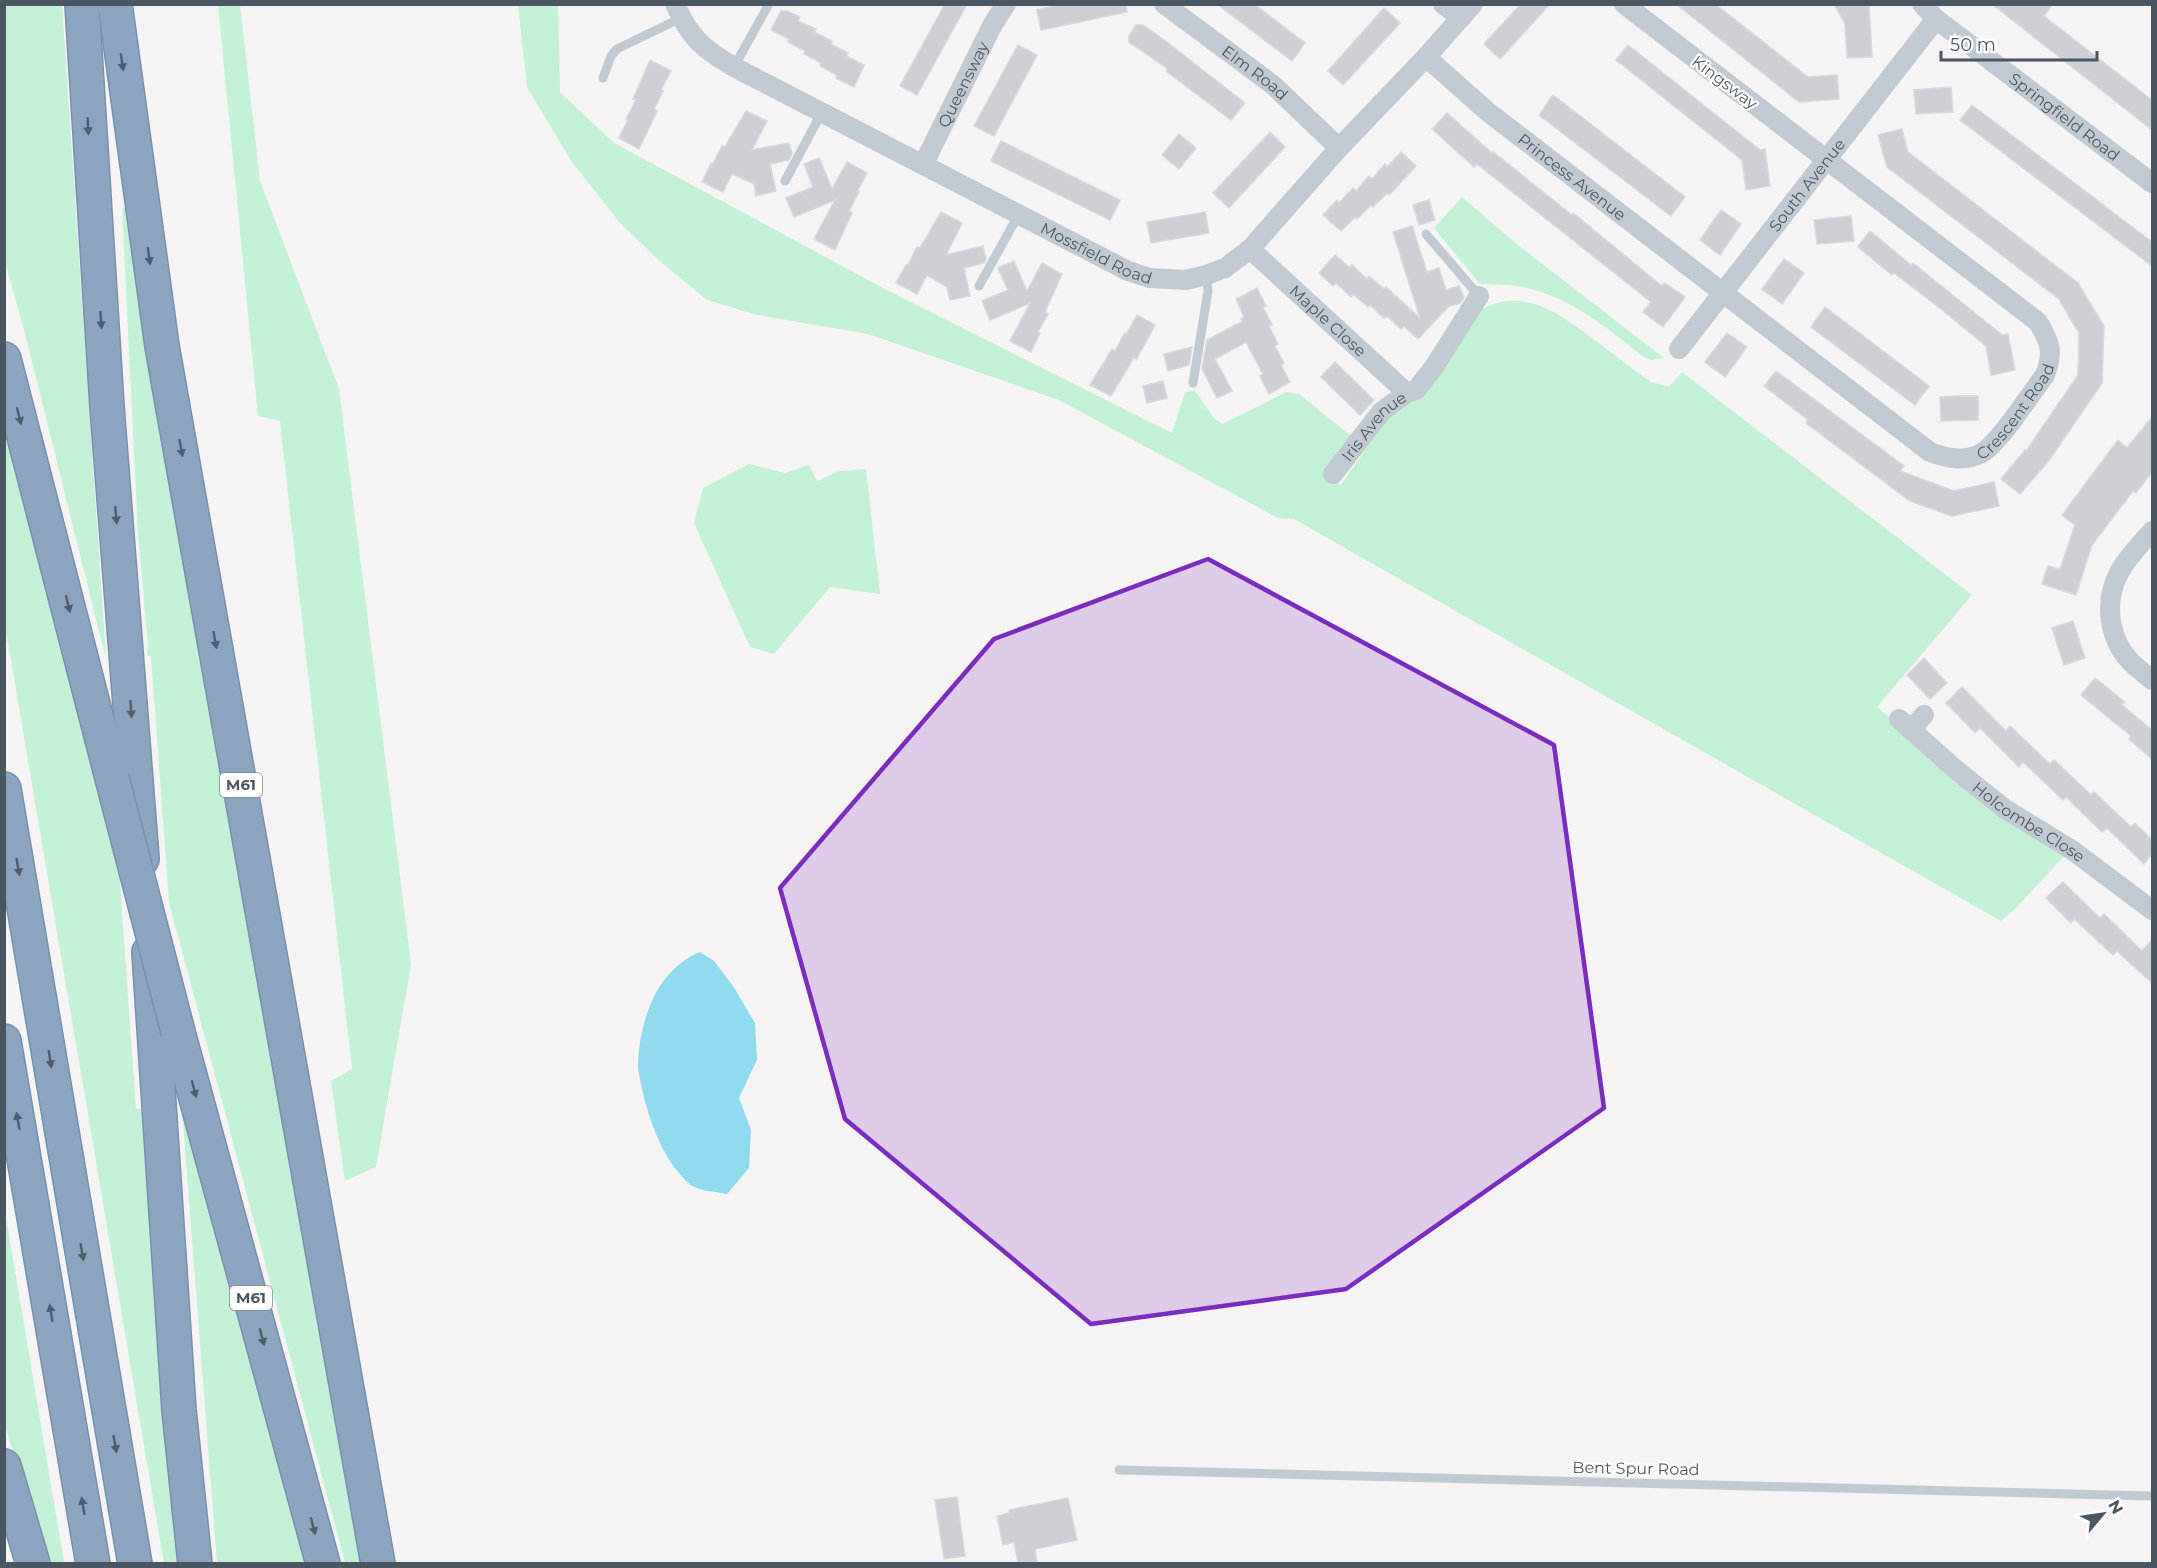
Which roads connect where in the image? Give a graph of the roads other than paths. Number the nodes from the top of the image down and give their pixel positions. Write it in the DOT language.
graph roads {
  1 [pos="82,4"];
  2 [pos="115,4"];
  3 [pos="769,4"];
  4 [pos="1006,4"];
  5 [pos="1164,4"];
  6 [pos="1443,4"];
  7 [pos="1624,4"];
  8 [pos="1928,9"];
  9 [pos="678,11"];
  10 [pos="1467,11"];
  11 [pos="1426,57"];
  12 [pos="734,67"];
  13 [pos="603,78"];
  14 [pos="822,112"];
  15 [pos="1339,148"];
  16 [pos="1826,159"];
  17 [pos="923,165"];
  18 [pos="785,181"];
  19 [pos="2152,183"];
  20 [pos="1019,214"];
  21 [pos="1426,234"];
  22 [pos="1250,249"];
  23 [pos="1206,275"];
  24 [pos="980,286"];
  25 [pos="1722,293"];
  26 [pos="1479,296"];
  27 [pos="1679,349"];
  28 [pos="4,359"];
  29 [pos="1194,383"];
  30 [pos="1407,393"];
  31 [pos="1333,474"];
  32 [pos="2152,531"];
  33 [pos="2152,680"];
  34 [pos="1911,721"];
  35 [pos="4,789"];
  36 [pos="2152,910"];
  37 [pos="4,1041"];
  38 [pos="4,1466"];
  39 [pos="1119,1470"];
  40 [pos="2152,1496"];
  41 [pos="33,1563"];
  42 [pos="93,1563"];
  43 [pos="135,1563"];
  44 [pos="195,1563"];
  45 [pos="322,1563"];
  46 [pos="378,1563"];
  1 -- 44 [label="highway, one-way"];
  2 -- 46 [label="highway, M61, one-way"];
  3 -- 12 [label="lane"];
  4 -- 17 [label="street, Queensway"];
  5 -- 15 [label="street, Elm Road"];
  6 -- 10 [label="street"];
  7 -- 16 [label="street, Kingsway"];
  8 -- 16 [label="street, South Avenue"];
  8 -- 19 [label="street, Springfield Road"];
  9 -- 12 [label="street, Mossfield Road"];
  9 -- 13 [label="lane"];
  10 -- 11 [label="street, Mossfield Road"];
  11 -- 15 [label="street, Mossfield Road"];
  11 -- 25 [label="street, Princess Avenue"];
  12 -- 14 [label="street, Mossfield Road"];
  14 -- 17 [label="street, Mossfield Road"];
  14 -- 18 [label="lane"];
  15 -- 22 [label="street, Mossfield Road"];
  16 -- 25 [label="street, South Avenue"];
  16 -- 25 [label="street, Crescent Road"];
  17 -- 20 [label="street, Mossfield Road"];
  20 -- 23 [label="street, Mossfield Road"];
  20 -- 24 [label="lane"];
  21 -- 26 [label="lane"];
  22 -- 23 [label="street, Mossfield Road"];
  22 -- 30 [label="street, Maple Close"];
  23 -- 29 [label="lane"];
  25 -- 27 [label="street, South Avenue"];
  26 -- 30 [label="street, Iris Avenue"];
  28 -- 45 [label="highway, M61, one-way, bridge"];
  30 -- 31 [label="street, Iris Avenue"];
  32 -- 33 [label="street"];
  34 -- 36 [label="street, Holcombe Close"];
  35 -- 43 [label="highway, one-way"];
  42 -- 37 [label="highway, one-way"];
  38 -- 41 [label="highway"];
  39 -- 40 [label="lane, Bent Spur Road"];
}
